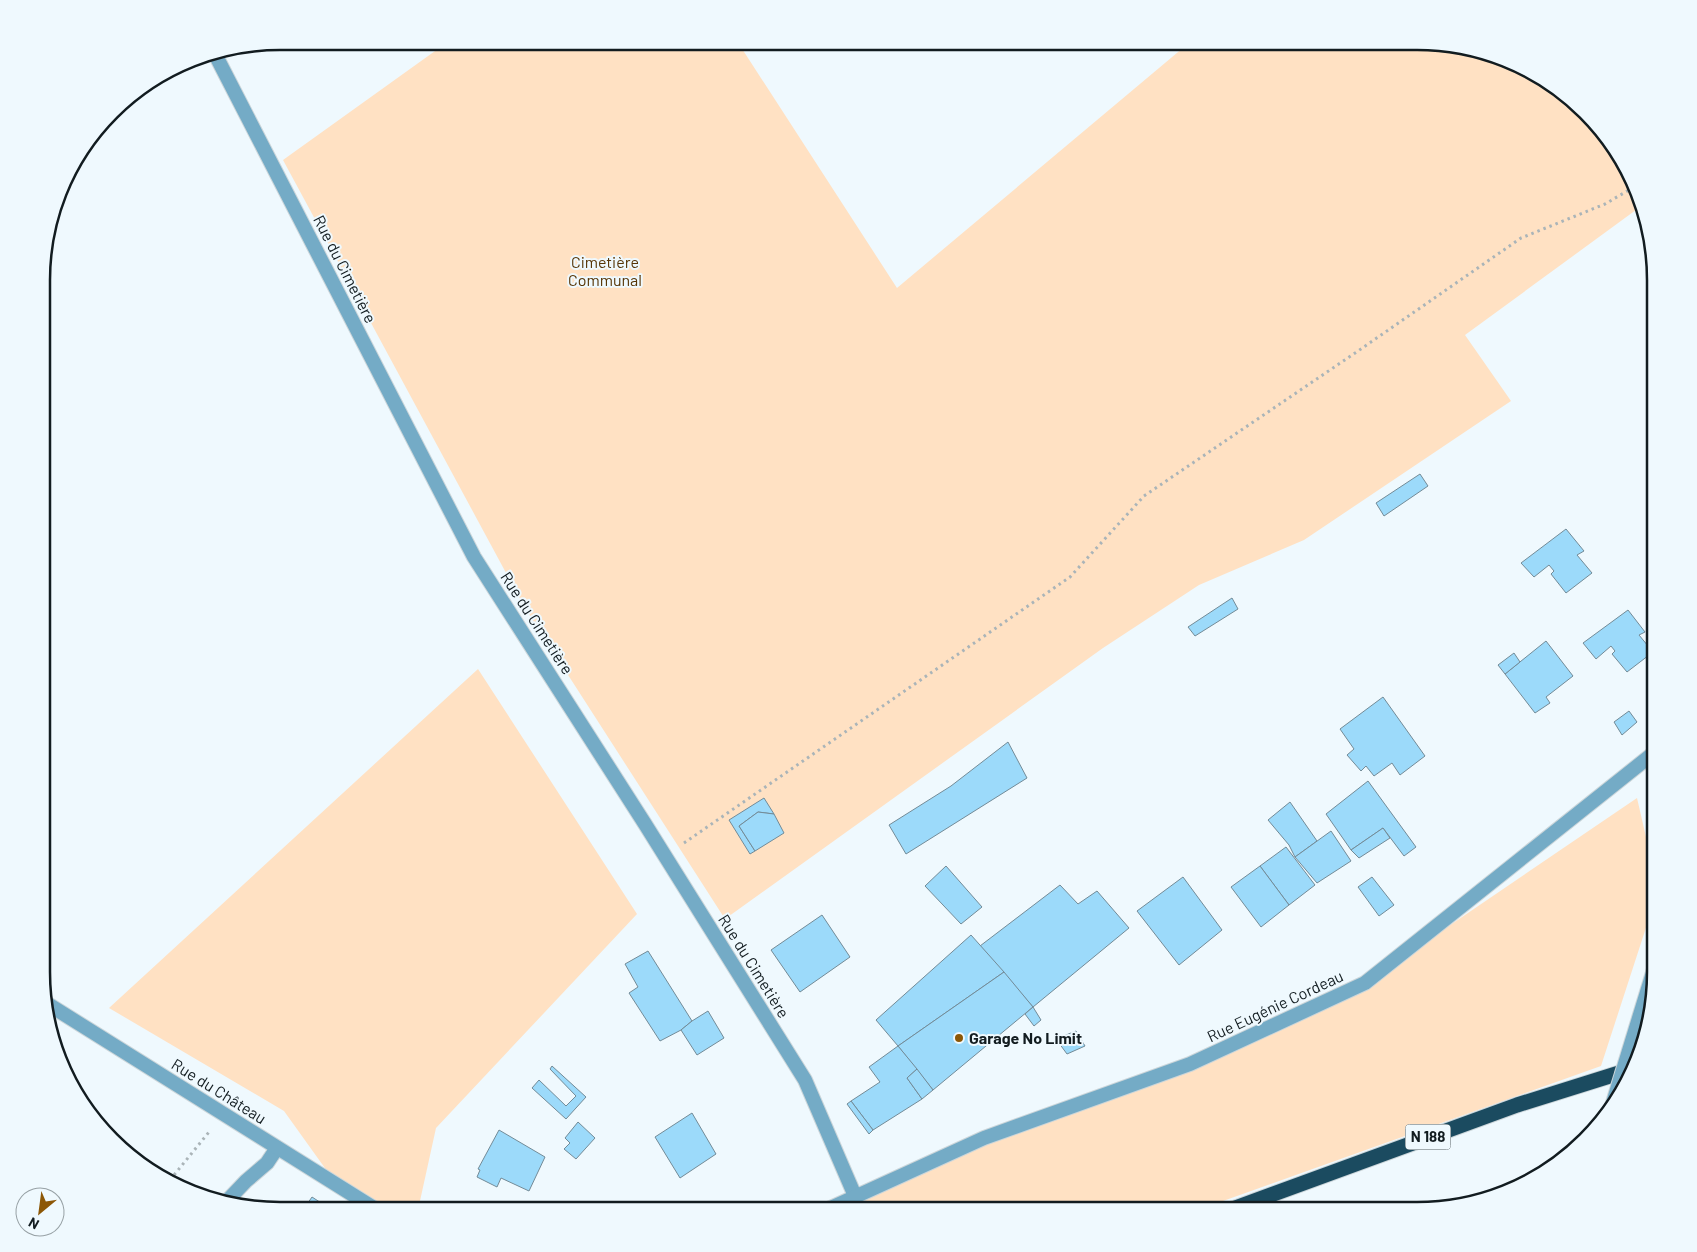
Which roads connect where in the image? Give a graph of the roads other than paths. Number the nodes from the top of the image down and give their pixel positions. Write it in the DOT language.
graph roads {
  1 [pos="218,59"];
  2 [pos="1647,758"];
  3 [pos="1646,996"];
  4 [pos="53,1007"];
  5 [pos="1624,1071"];
  6 [pos="1620,1079"];
  7 [pos="278,1148"];
  8 [pos="855,1196"];
  9 [pos="231,1197"];
  10 [pos="364,1202"];
  11 [pos="843,1202"];
  12 [pos="1251,1202"];
  1 -- 8 [label="street, Rue du Cimetière"];
  2 -- 8 [label="street, Rue Eugénie Cordeau"];
  3 -- 6 [label="street, bridge"];
  4 -- 7 [label="street, Rue du Château"];
  5 -- 12 [label="highway, N 188"];
  7 -- 9 [label="street"];
  7 -- 10 [label="street, Rue du Château"];
  8 -- 11 [label="street"];
}
